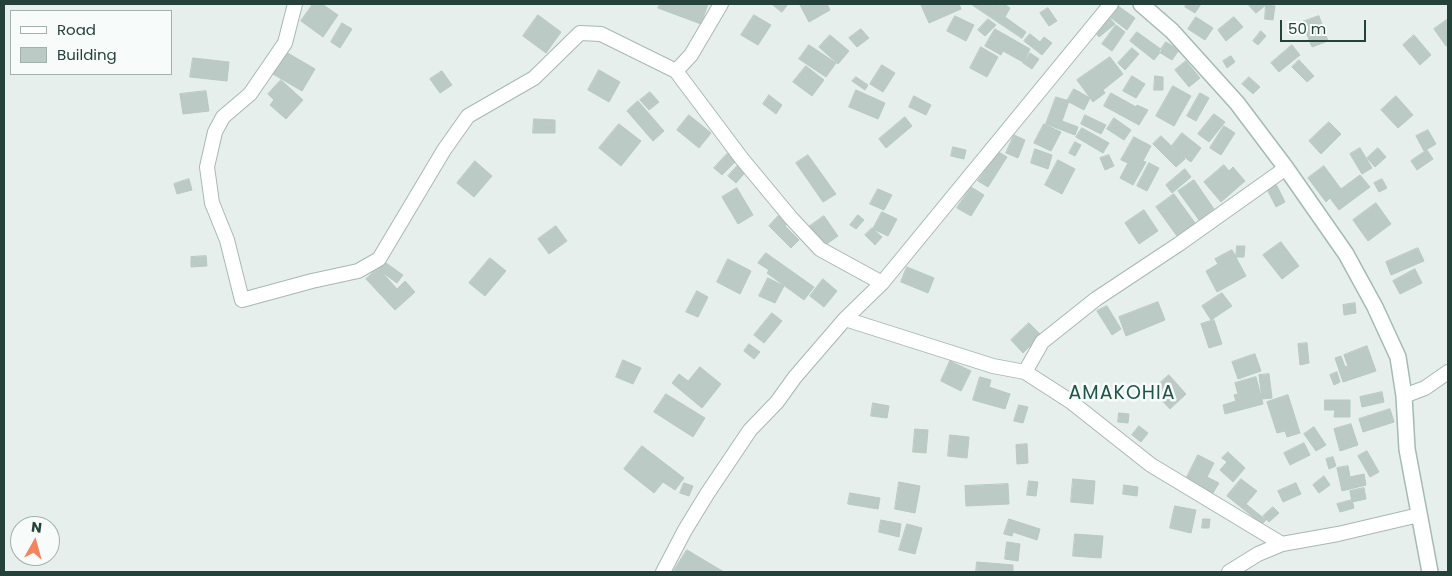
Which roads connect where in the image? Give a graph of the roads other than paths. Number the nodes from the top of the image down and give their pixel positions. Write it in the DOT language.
graph roads {
  1 [pos="295,4"];
  2 [pos="721,4"];
  3 [pos="1111,4"];
  4 [pos="1141,4"];
  5 [pos="676,71"];
  6 [pos="1286,168"];
  7 [pos="882,282"];
  8 [pos="845,319"];
  9 [pos="1025,372"];
  10 [pos="1448,372"];
  11 [pos="1404,396"];
  12 [pos="1420,515"];
  13 [pos="1282,544"];
  14 [pos="663,572"];
  15 [pos="1229,572"];
  16 [pos="1430,572"];
  1 -- 5 [label="street"];
  2 -- 5 [label="street"];
  3 -- 7 [label="street"];
  4 -- 6 [label="street"];
  5 -- 7 [label="street"];
  6 -- 9 [label="street"];
  6 -- 11 [label="street"];
  7 -- 8 [label="street"];
  8 -- 9 [label="street"];
  8 -- 14 [label="street"];
  9 -- 13 [label="street"];
  10 -- 11 [label="street"];
  11 -- 12 [label="street"];
  12 -- 13 [label="street"];
  12 -- 16 [label="street"];
  13 -- 15 [label="street"];
}
